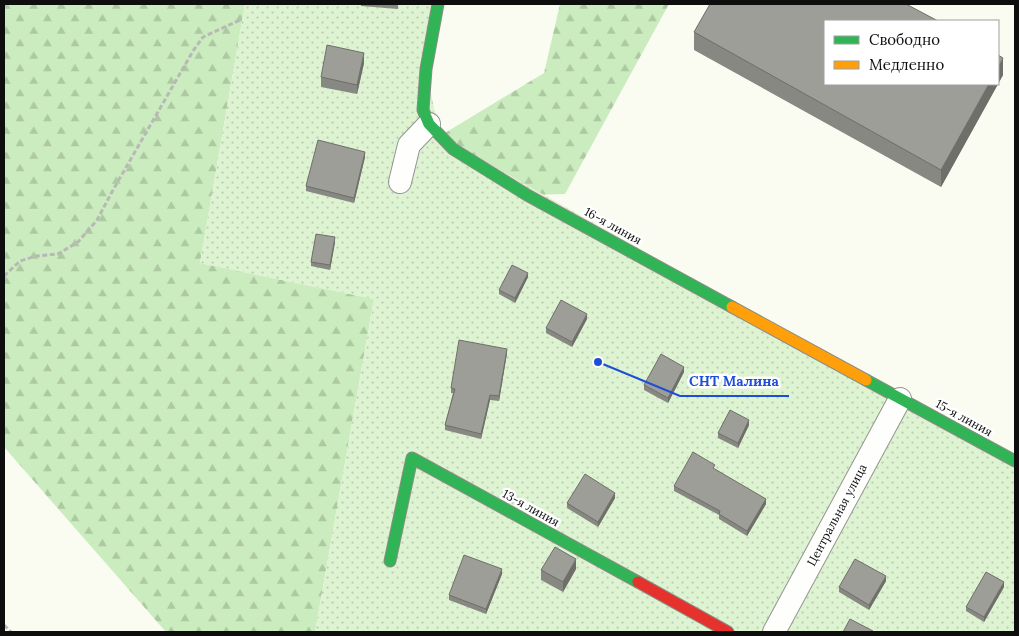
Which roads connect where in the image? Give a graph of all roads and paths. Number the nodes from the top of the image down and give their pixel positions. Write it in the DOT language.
graph roads {
  1 [pos="438,4"];
  2 [pos="240,20"];
  3 [pos="429,124"];
  4 [pos="400,182"];
  5 [pos="4,276"];
  6 [pos="900,399"];
  7 [pos="1015,461"];
  8 [pos="390,561"];
  9 [pos="4,624"];
  10 [pos="11,632"];
  11 [pos="728,632"];
  12 [pos="774,632"];
  1 -- 3 [label="street"];
  2 -- 5 [label="path"];
  3 -- 4 [label="street"];
  3 -- 6 [label="street, 16-я линия"];
  6 -- 7 [label="street, 15-я линия"];
  6 -- 12 [label="street, Центральная улица"];
  8 -- 11 [label="street, 13-я линия"];
  9 -- 10 [label="path"];
}
